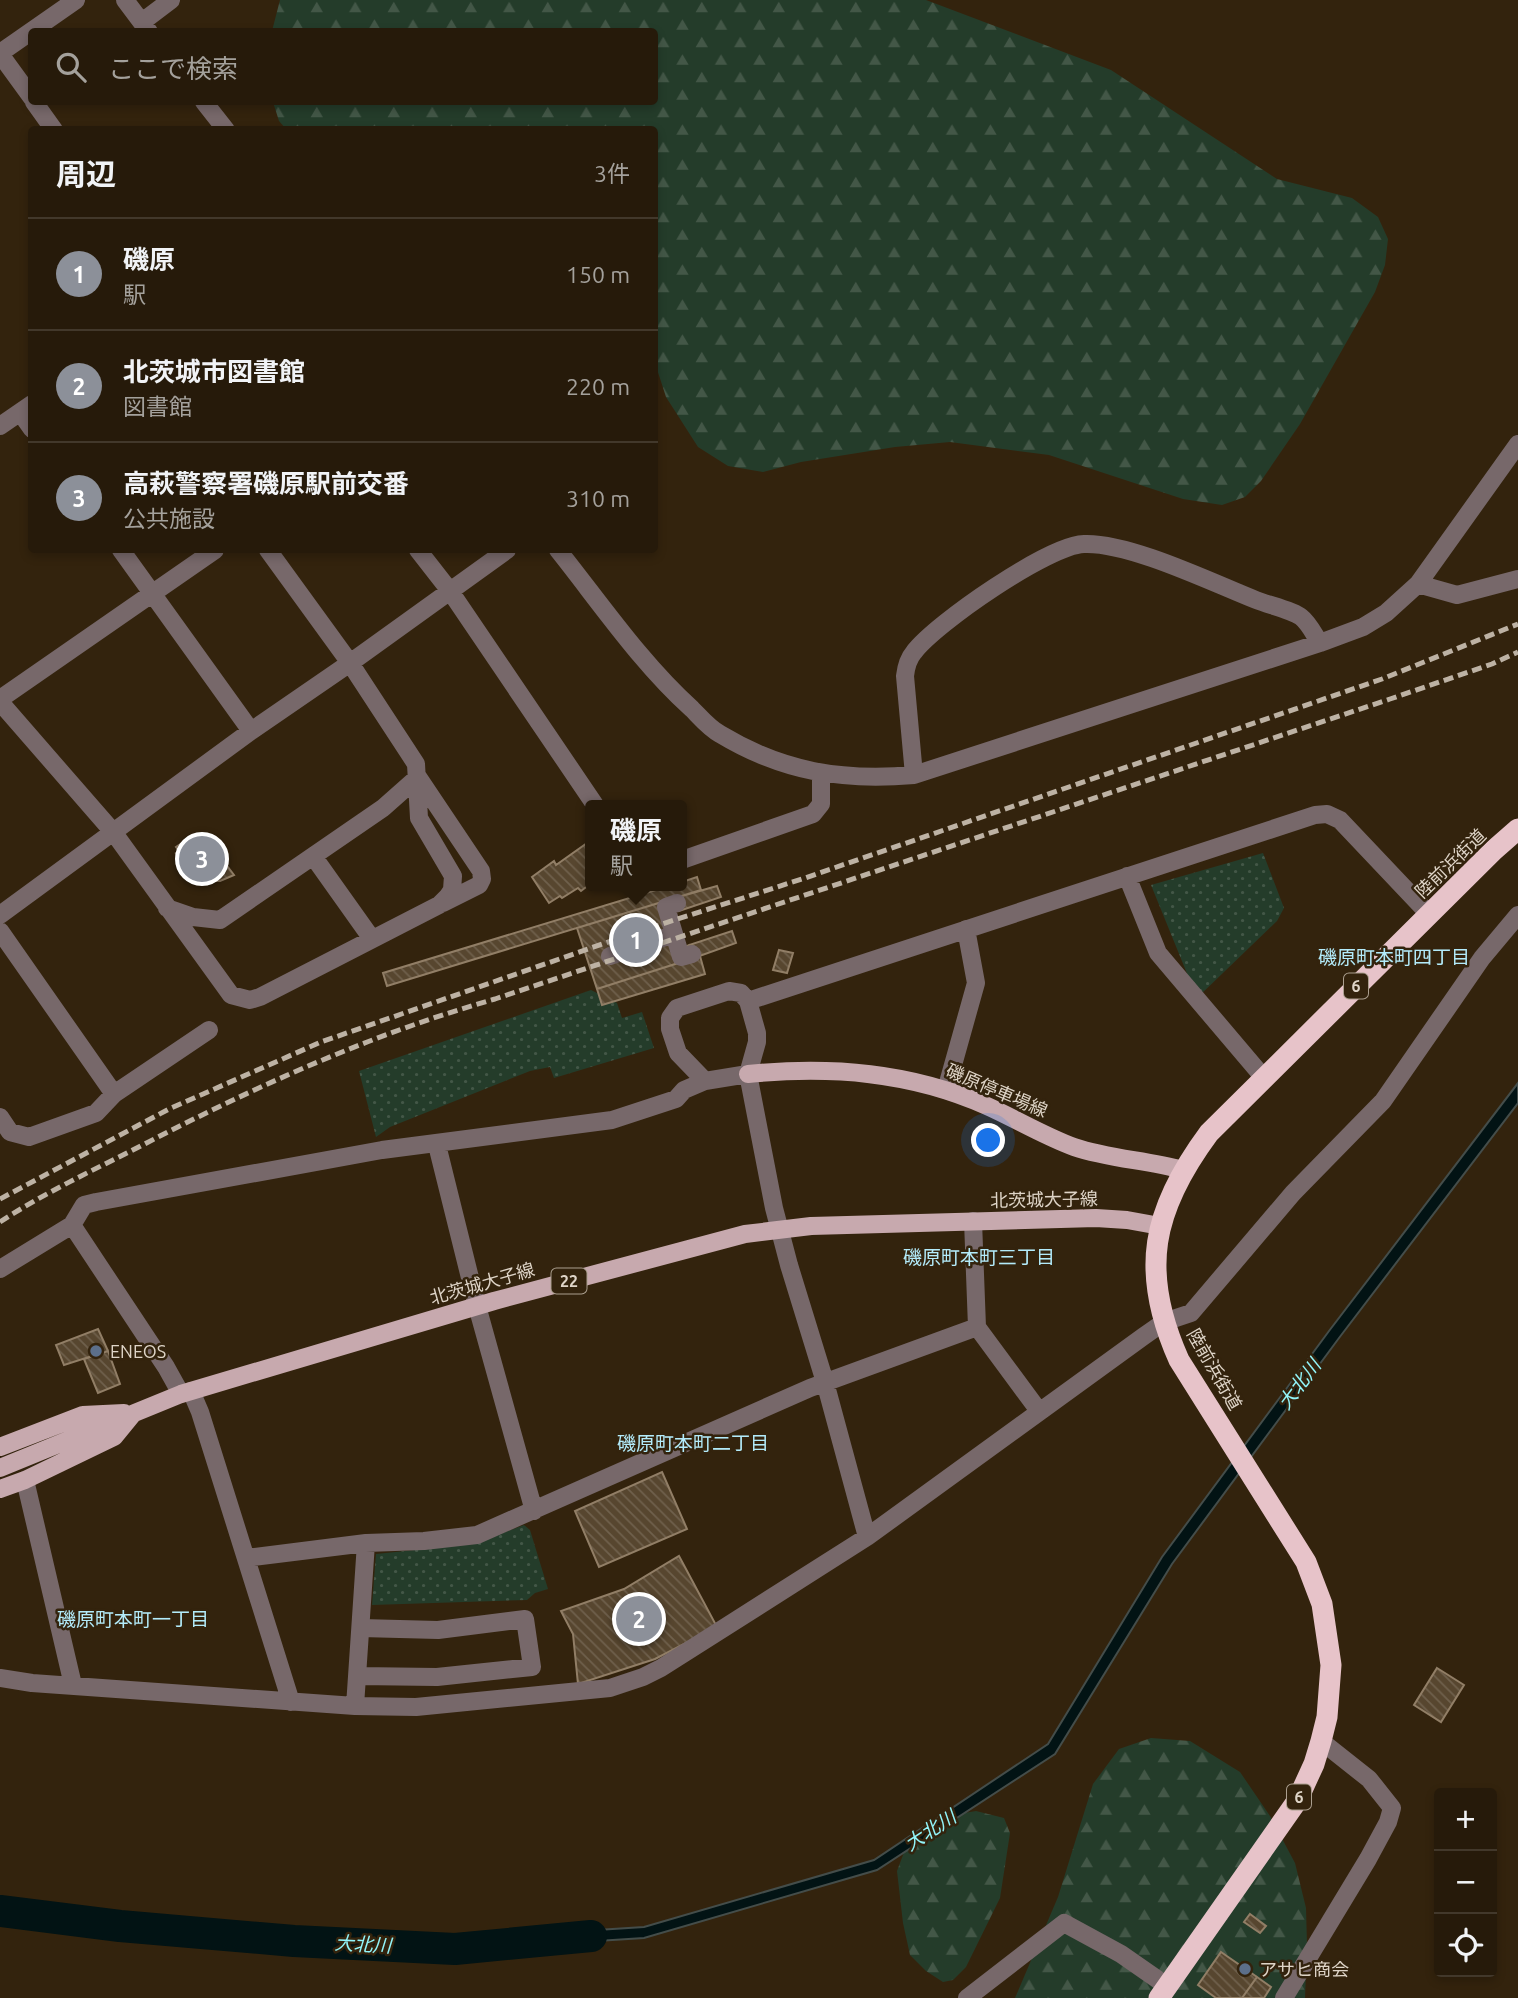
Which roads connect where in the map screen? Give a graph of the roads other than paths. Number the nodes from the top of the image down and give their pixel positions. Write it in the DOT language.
graph roads {
  1 [pos="76,0"];
  2 [pos="125,0"];
  3 [pos="171,0"];
  4 [pos="145,27"];
  5 [pos="36,28"];
  6 [pos="28,33"];
  7 [pos="0,53"];
  8 [pos="28,93"];
  9 [pos="36,105"];
  10 [pos="206,105"];
  11 [pos="51,126"];
  12 [pos="223,126"];
  13 [pos="26,408"];
  14 [pos="0,426"];
  15 [pos="1518,444"];
  16 [pos="123,553"];
  17 [pos="211,553"];
  18 [pos="270,553"];
  19 [pos="420,553"];
  20 [pos="503,553"];
  21 [pos="560,553"];
  22 [pos="1518,579"];
  23 [pos="1418,584"];
  24 [pos="450,591"];
  25 [pos="153,592"];
  26 [pos="1320,643"];
  27 [pos="350,663"];
  28 [pos="0,701"];
  29 [pos="251,731"];
  30 [pos="821,774"];
  31 [pos="914,775"];
  32 [pos="418,777"];
  33 [pos="592,800"];
  34 [pos="383,808"];
  35 [pos="419,818"];
  36 [pos="1518,829"];
  37 [pos="114,833"];
  38 [pos="313,856"];
  39 [pos="687,858"];
  40 [pos="1127,876"];
  41 [pos="439,905"];
  42 [pos="674,907"];
  43 [pos="167,908"];
  44 [pos="1429,914"];
  45 [pos="0,915"];
  46 [pos="1518,915"];
  47 [pos="220,920"];
  48 [pos="966,929"];
  49 [pos="0,931"];
  50 [pos="674,934"];
  51 [pos="372,939"];
  52 [pos="197,948"];
  53 [pos="688,953"];
  54 [pos="610,956"];
  55 [pos="748,1000"];
  56 [pos="209,1030"];
  57 [pos="748,1074"];
  58 [pos="1264,1078"];
  59 [pos="705,1081"];
  60 [pos="946,1090"];
  61 [pos="114,1094"];
  62 [pos="0,1117"];
  63 [pos="437,1145"];
  64 [pos="1183,1170"];
  65 [pos="973,1221"];
  66 [pos="72,1225"];
  67 [pos="1160,1226"];
  68 [pos="779,1228"];
  69 [pos="0,1269"];
  70 [pos="477,1306"];
  71 [pos="1164,1322"];
  72 [pos="977,1327"];
  73 [pos="825,1382"];
  74 [pos="186,1392"];
  75 [pos="1039,1411"];
  76 [pos="134,1413"];
  77 [pos="0,1447"];
  78 [pos="0,1468"];
  79 [pos="25,1480"];
  80 [pos="0,1489"];
  81 [pos="534,1511"];
  82 [pos="867,1537"];
  83 [pos="366,1543"];
  84 [pos="247,1558"];
  85 [pos="361,1628"];
  86 [pos="358,1676"];
  87 [pos="0,1678"];
  88 [pos="73,1685"];
  89 [pos="291,1702"];
  90 [pos="355,1706"];
  91 [pos="1321,1741"];
  92 [pos="1163,1992"];
  93 [pos="967,1998"];
  94 [pos="1284,1998"];
  1 -- 5 [label="street"];
  2 -- 4 [label="street"];
  3 -- 4 [label="street"];
  6 -- 7 [label="street"];
  7 -- 8 [label="street"];
  9 -- 11 [label="street"];
  10 -- 12 [label="street"];
  13 -- 14 [label="street"];
  15 -- 23 [label="street"];
  16 -- 25 [label="street"];
  17 -- 25 [label="street"];
  18 -- 27 [label="street"];
  19 -- 24 [label="street"];
  20 -- 24 [label="street"];
  21 -- 30 [label="street"];
  22 -- 23 [label="street"];
  23 -- 26 [label="street"];
  24 -- 27 [label="street"];
  24 -- 33 [label="street"];
  25 -- 28 [label="street"];
  25 -- 29 [label="street"];
  26 -- 31 [label="street"];
  26 -- 31 [label="street"];
  27 -- 29 [label="street"];
  27 -- 32 [label="street"];
  28 -- 37 [label="street"];
  29 -- 37 [label="street"];
  30 -- 31 [label="street"];
  30 -- 39 [label="street"];
  32 -- 34 [label="street"];
  32 -- 35 [label="street"];
  32 -- 41 [label="street"];
  34 -- 35 [label="street"];
  34 -- 38 [label="street"];
  35 -- 41 [label="street"];
  36 -- 44 [label="highway, 陸前浜街道 / 6"];
  37 -- 43 [label="street"];
  37 -- 45 [label="street"];
  38 -- 47 [label="street"];
  38 -- 51 [label="street"];
  40 -- 44 [label="street"];
  40 -- 48 [label="street"];
  40 -- 58 [label="street"];
  41 -- 51 [label="street"];
  42 -- 50 [label="street"];
  43 -- 47 [label="street"];
  43 -- 52 [label="street"];
  44 -- 58 [label="highway, 陸前浜街道 / 6"];
  46 -- 71 [label="street"];
  47 -- 52 [label="street"];
  48 -- 55 [label="street"];
  48 -- 60 [label="street"];
  49 -- 61 [label="street"];
  50 -- 53 [label="street"];
  50 -- 54 [label="street"];
  51 -- 52 [label="street"];
  55 -- 57 [label="street"];
  55 -- 59 [label="street"];
  56 -- 61 [label="street"];
  57 -- 59 [label="street"];
  57 -- 60 [label="main road, 磯原停車場線"];
  57 -- 68 [label="street"];
  58 -- 64 [label="highway, 陸前浜街道 / 6"];
  59 -- 63 [label="street"];
  60 -- 64 [label="main road, 磯原停車場線"];
  61 -- 62 [label="street"];
  63 -- 66 [label="street"];
  63 -- 70 [label="street"];
  64 -- 67 [label="highway, 陸前浜街道 / 6"];
  65 -- 67 [label="main road, 北茨城大子線 / 22"];
  65 -- 68 [label="main road, 北茨城大子線 / 22"];
  65 -- 72 [label="street"];
  66 -- 69 [label="street"];
  66 -- 74 [label="street"];
  67 -- 71 [label="highway, 陸前浜街道 / 6"];
  68 -- 70 [label="main road, 北茨城大子線 / 22"];
  68 -- 73 [label="street"];
  70 -- 74 [label="main road, 北茨城大子線 / 22"];
  70 -- 81 [label="street"];
  71 -- 75 [label="street"];
  71 -- 91 [label="highway, 陸前浜街道 / 6"];
  72 -- 73 [label="street"];
  72 -- 75 [label="street"];
  73 -- 81 [label="street"];
  73 -- 82 [label="street"];
  74 -- 76 [label="main road, 北茨城大子線 / 22"];
  74 -- 84 [label="street"];
  75 -- 82 [label="street"];
  76 -- 77 [label="main road"];
  76 -- 78 [label="main road, 北茨城大子線 / 22"];
  76 -- 79 [label="main road"];
  79 -- 80 [label="main road"];
  79 -- 88 [label="street"];
  81 -- 83 [label="street"];
  82 -- 90 [label="street"];
  83 -- 84 [label="street"];
  83 -- 85 [label="street"];
  84 -- 89 [label="street"];
  85 -- 86 [label="street"];
  85 -- 86 [label="street"];
  86 -- 90 [label="street"];
  87 -- 88 [label="street"];
  88 -- 89 [label="street"];
  89 -- 90 [label="street"];
  91 -- 92 [label="highway, 陸前浜街道 / 6"];
  91 -- 94 [label="street"];
  92 -- 93 [label="street"];
}
